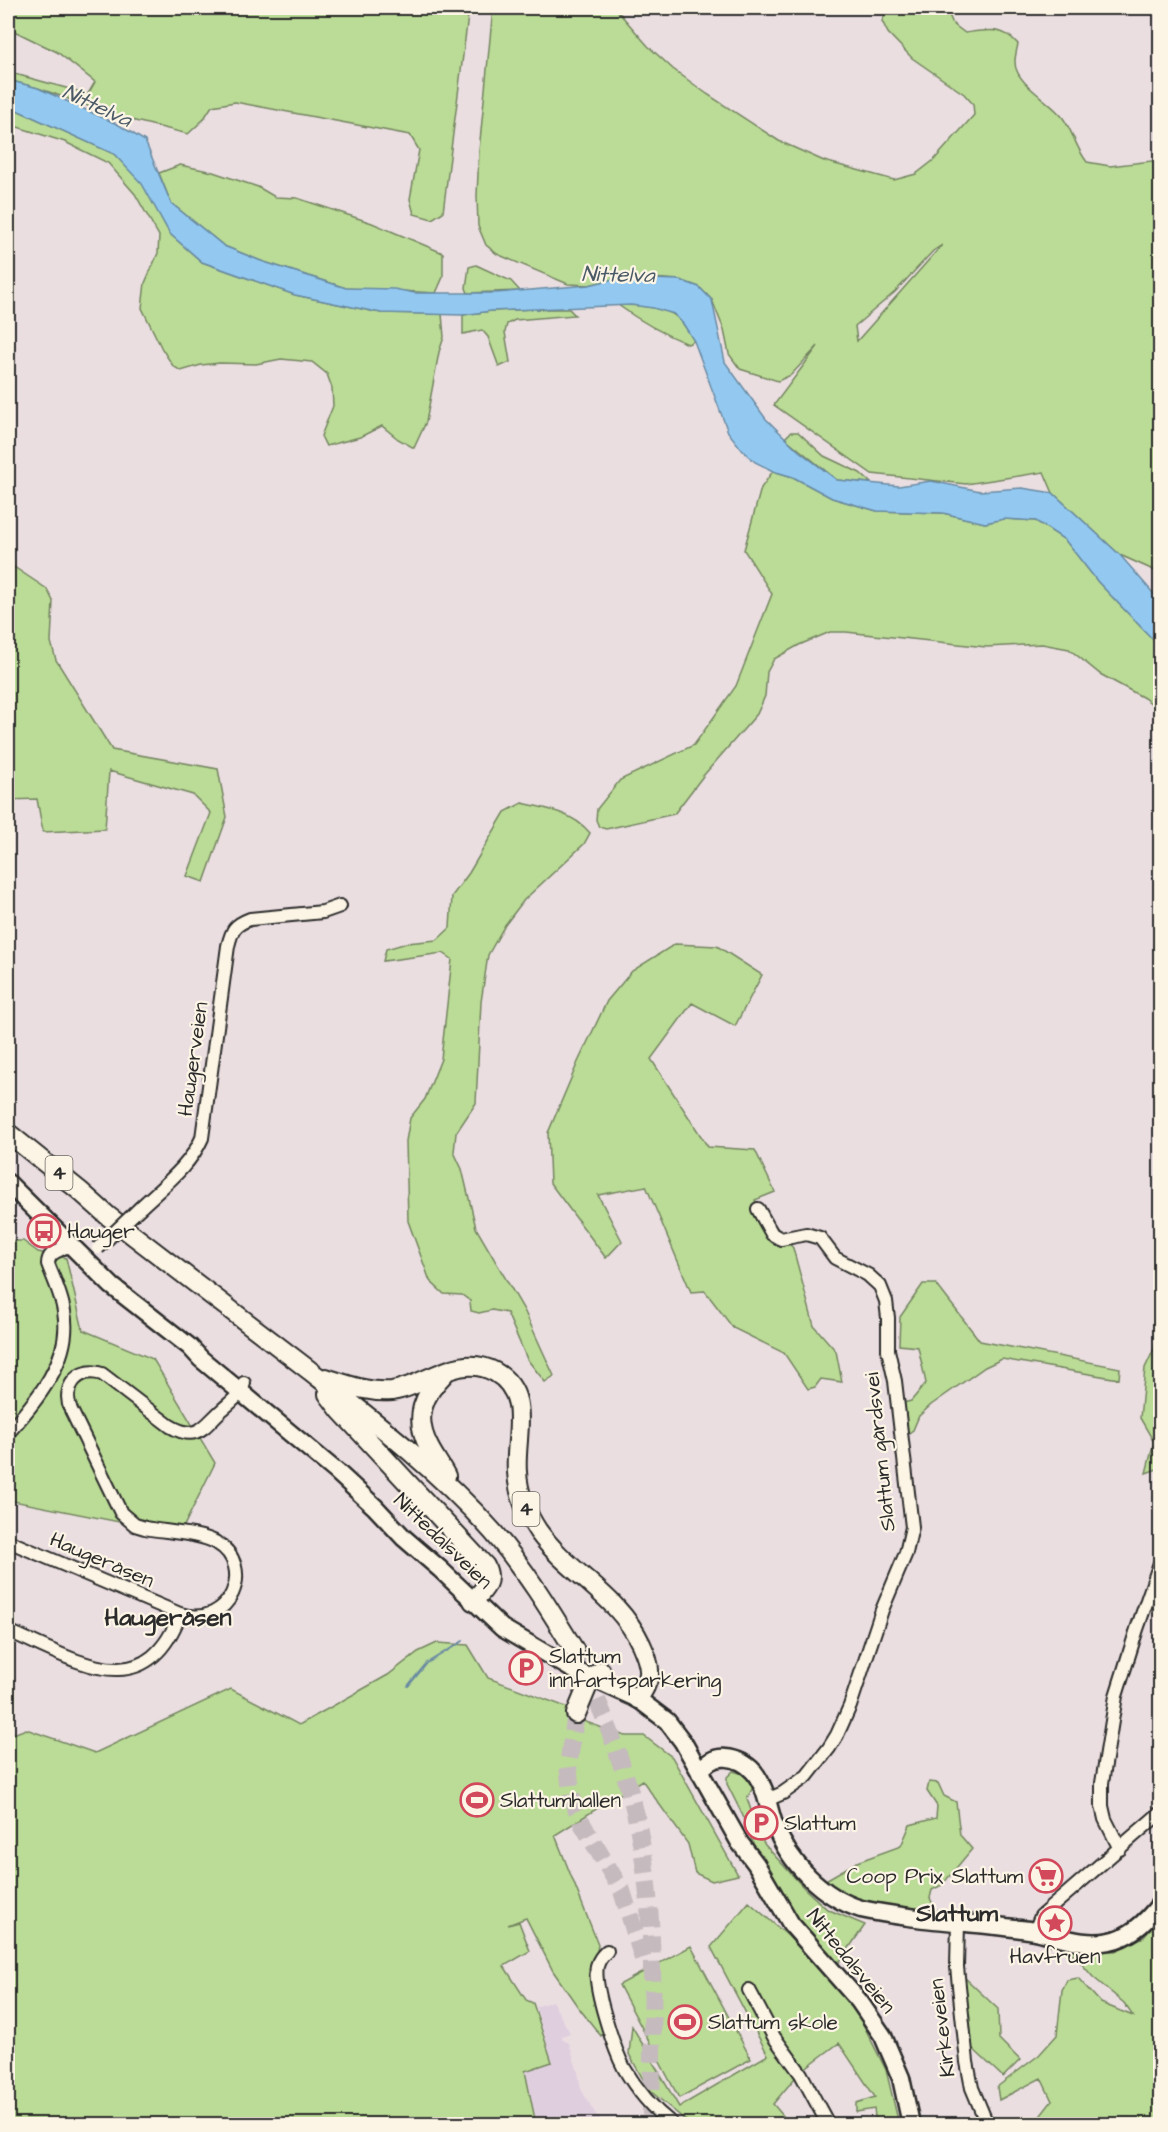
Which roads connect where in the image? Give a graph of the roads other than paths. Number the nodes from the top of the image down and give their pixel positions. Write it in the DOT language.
graph roads {
  1 [pos="340,906"];
  2 [pos="8,1133"];
  3 [pos="8,1143"];
  4 [pos="8,1183"];
  5 [pos="758,1209"];
  6 [pos="108,1216"];
  7 [pos="70,1244"];
  8 [pos="92,1254"];
  9 [pos="448,1370"];
  10 [pos="313,1373"];
  11 [pos="240,1388"];
  12 [pos="8,1433"];
  13 [pos="452,1489"];
  14 [pos="8,1541"];
  15 [pos="1161,1563"];
  16 [pos="473,1601"];
  17 [pos="180,1614"];
  18 [pos="8,1633"];
  19 [pos="575,1651"];
  20 [pos="596,1674"];
  21 [pos="639,1692"];
  22 [pos="576,1714"];
  23 [pos="706,1769"];
  24 [pos="767,1800"];
  25 [pos="1161,1813"];
  26 [pos="1120,1849"];
  27 [pos="1161,1904"];
  28 [pos="958,1922"];
  29 [pos="1035,1930"];
  30 [pos="607,1951"];
  31 [pos="749,1990"];
  32 [pos="672,2124"];
  33 [pos="828,2124"];
  34 [pos="911,2124"];
  35 [pos="987,2124"];
  1 -- 8 [label="street, Haugerveien, bridge"];
  2 -- 6 [label="highway, 4"];
  3 -- 6 [label="highway, 4"];
  4 -- 7 [label="main road, Nittedalsveien"];
  5 -- 24 [label="street, Slattum gårdsvei"];
  6 -- 10 [label="highway, 4"];
  7 -- 8 [label="main road, Nittedalsveien"];
  7 -- 12 [label="street"];
  8 -- 11 [label="main road, Nittedalsveien"];
  9 -- 10 [label="highway, 4"];
  9 -- 13 [label="highway, 4"];
  9 -- 21 [label="highway, 4"];
  10 -- 13 [label="highway, 4"];
  10 -- 16 [label="highway, 4"];
  11 -- 16 [label="main road, Nittedalsveien"];
  11 -- 17 [label="street, Haugeråsen"];
  13 -- 19 [label="highway, 4"];
  14 -- 17 [label="street, Haugeråsen"];
  15 -- 26 [label="street"];
  16 -- 20 [label="main road, Nittedalsveien"];
  17 -- 18 [label="street"];
  20 -- 21 [label="main road, Nittedalsveien"];
  20 -- 22 [label="highway"];
  21 -- 23 [label="main road, Nittedalsveien"];
  23 -- 24 [label="main road"];
  23 -- 34 [label="main road, Nittedalsveien"];
  24 -- 28 [label="main road"];
  25 -- 26 [label="street"];
  26 -- 29 [label="street"];
  27 -- 29 [label="main road"];
  28 -- 29 [label="main road"];
  28 -- 35 [label="street, Kirkeveien"];
  30 -- 32 [label="street"];
  31 -- 33 [label="street"];
}
